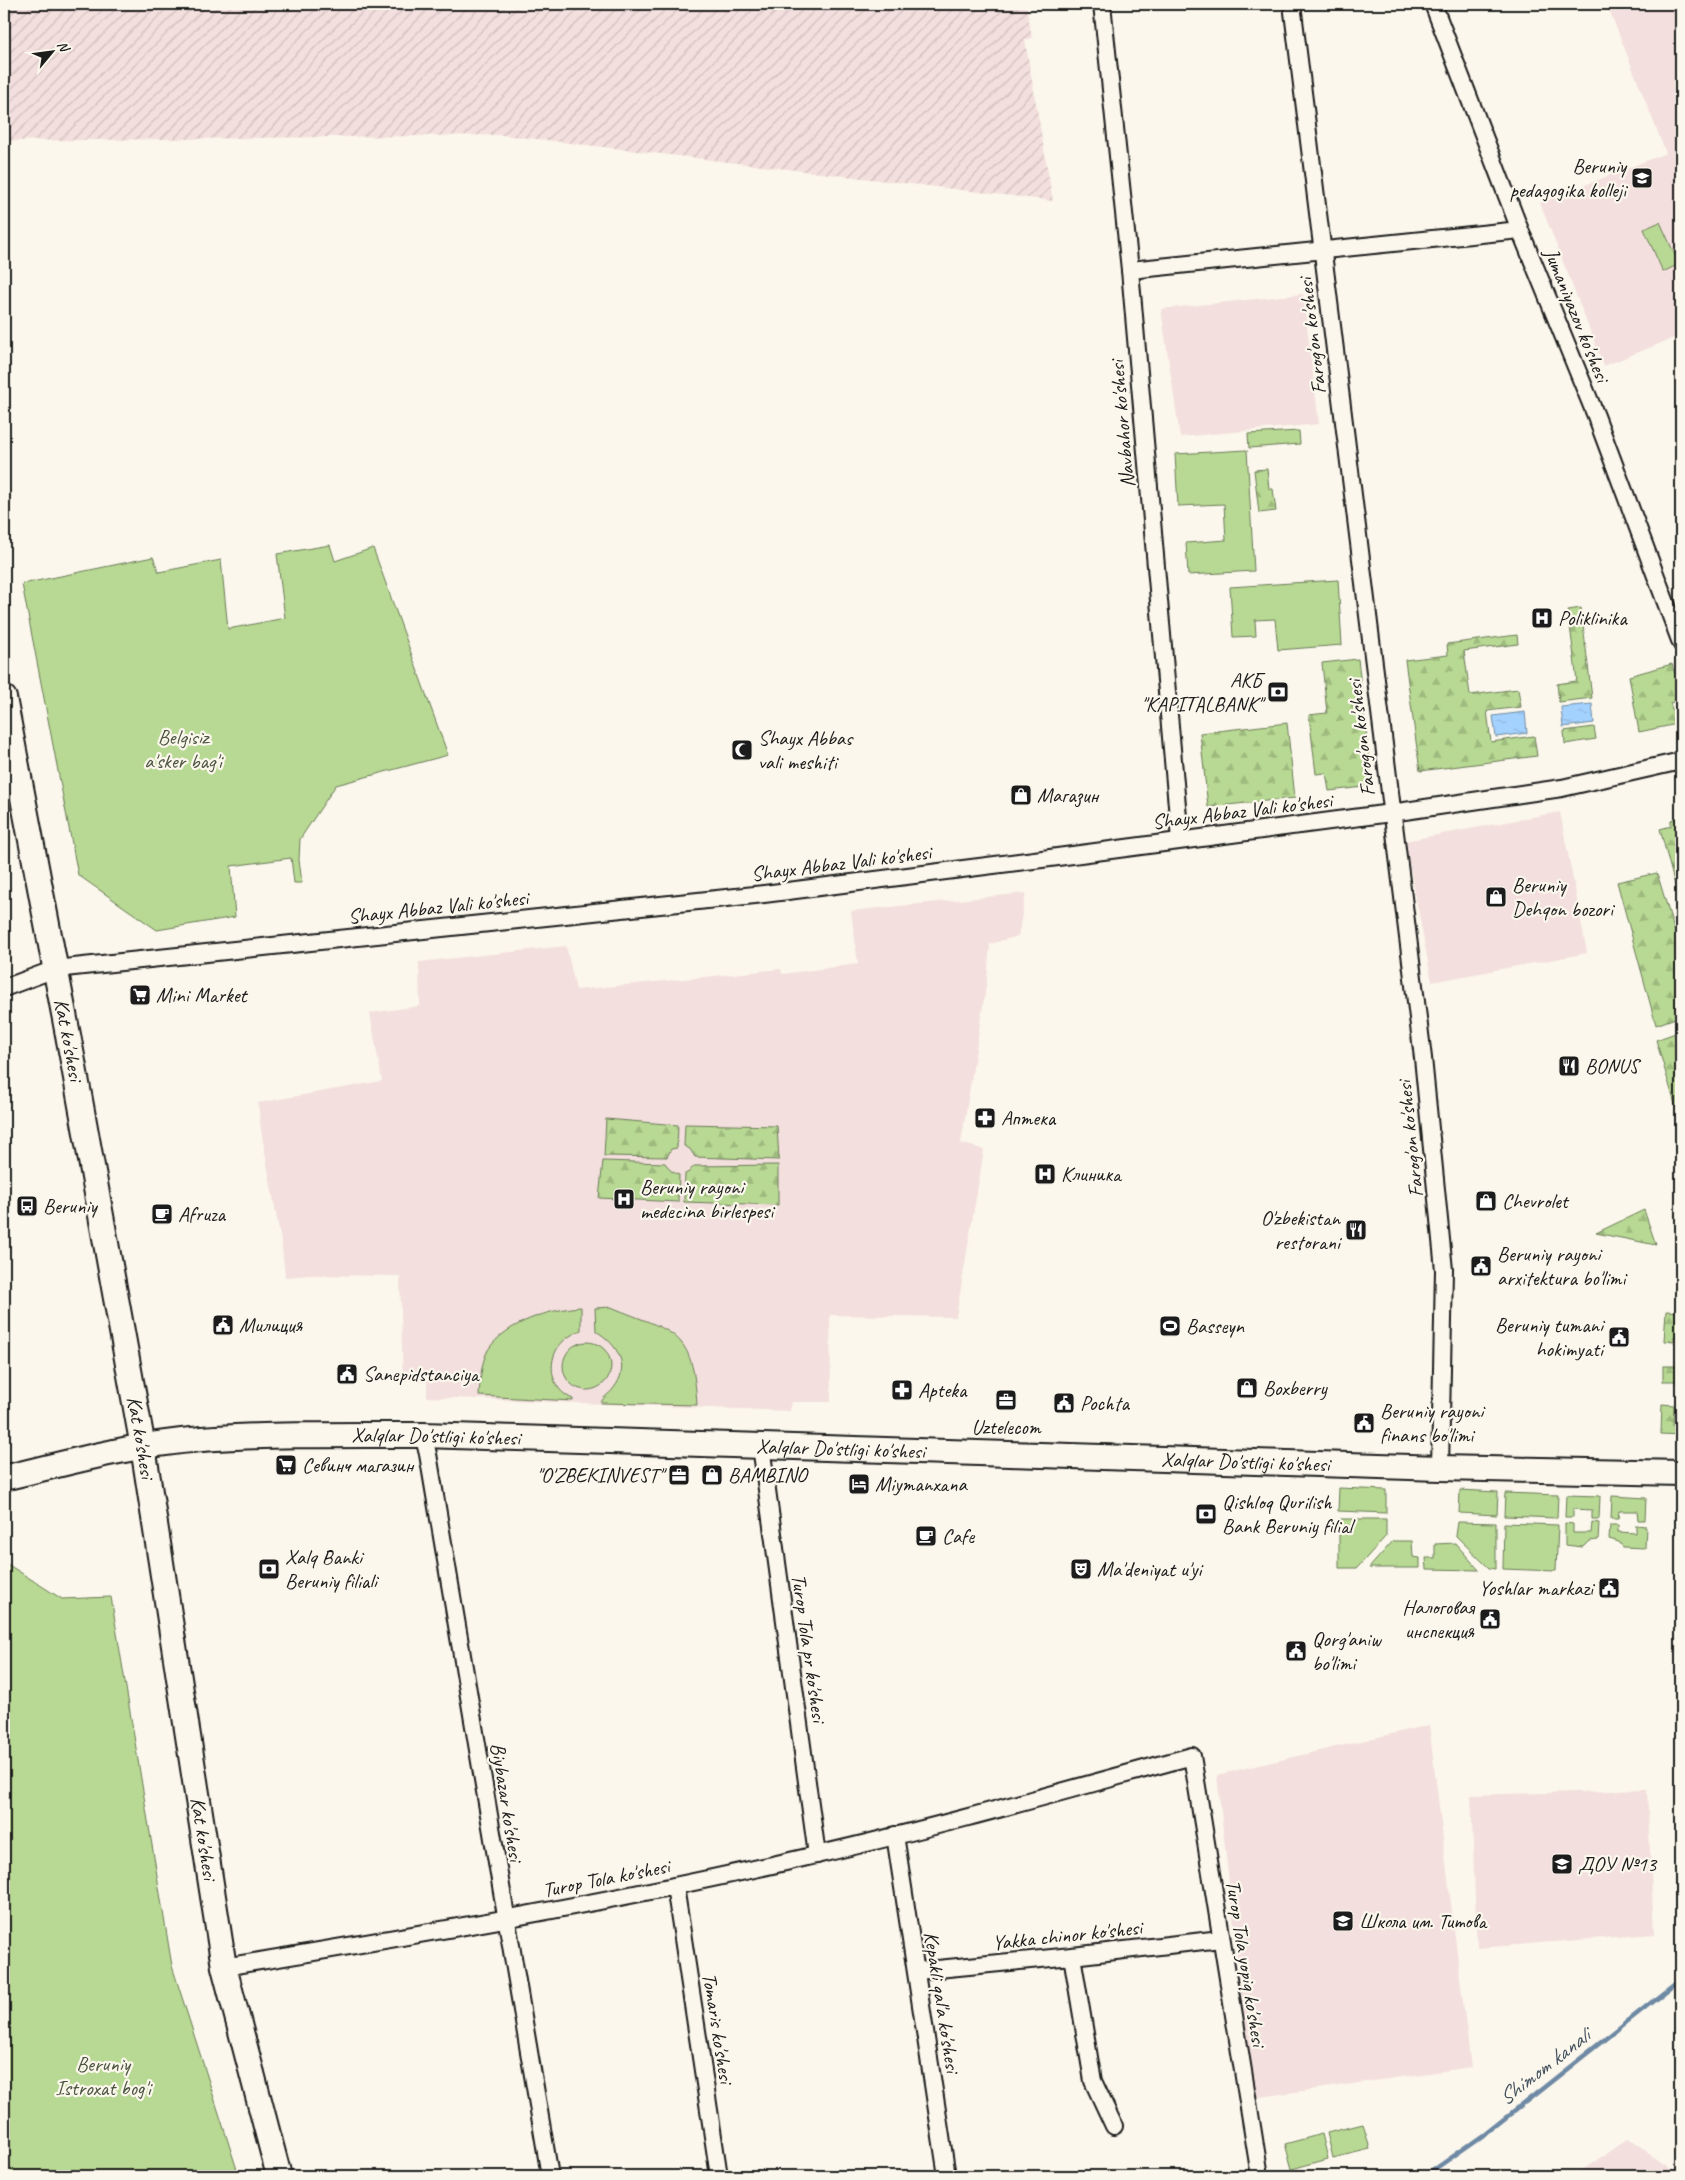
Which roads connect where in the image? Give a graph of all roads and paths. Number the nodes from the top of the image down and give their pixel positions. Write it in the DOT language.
graph roads {
  1 [pos="1102,4"];
  2 [pos="1292,4"];
  3 [pos="1433,4"];
  4 [pos="1520,230"];
  5 [pos="1323,251"];
  6 [pos="1130,270"];
  7 [pos="1681,643"];
  8 [pos="4,698"];
  9 [pos="1681,761"];
  10 [pos="1391,813"];
  11 [pos="1180,840"];
  12 [pos="55,969"];
  13 [pos="4,988"];
  14 [pos="423,1435"];
  15 [pos="761,1446"];
  16 [pos="143,1447"];
  17 [pos="1440,1468"];
  18 [pos="1681,1473"];
  19 [pos="4,1478"];
  20 [pos="1192,1756"];
  21 [pos="895,1835"];
  22 [pos="817,1855"];
  23 [pos="675,1886"];
  24 [pos="505,1920"];
  25 [pos="1221,1939"];
  26 [pos="1072,1956"];
  27 [pos="224,1966"];
  28 [pos="917,1972"];
  29 [pos="1114,2126"];
  30 [pos="279,2176"];
  31 [pos="550,2176"];
  32 [pos="718,2176"];
  33 [pos="947,2176"];
  34 [pos="1260,2176"];
  1 -- 6 [label="street, Navbahor ko'shesi"];
  2 -- 5 [label="street, Farog'on ko'shesi"];
  3 -- 4 [label="street, Jumaniyazov ko'shesi"];
  4 -- 5 [label="street"];
  4 -- 7 [label="street, Jumaniyazov ko'shesi"];
  5 -- 6 [label="street"];
  5 -- 10 [label="street, Farog'on ko'shesi"];
  6 -- 11 [label="street, Navbahor ko'shesi"];
  8 -- 12 [label="street, Kat ko'shesi"];
  9 -- 10 [label="street, Shayx Abbaz Vali ko'shesi"];
  10 -- 11 [label="street, Shayx Abbaz Vali ko'shesi"];
  10 -- 17 [label="street, Farog'on ko'shesi"];
  11 -- 12 [label="street, Shayx Abbaz Vali ko'shesi"];
  12 -- 13 [label="street, Shayx Abbaz Vali ko'shesi"];
  12 -- 16 [label="street, Kat ko'shesi"];
  14 -- 15 [label="street, Xalqlar Do'stligi ko'shesi"];
  14 -- 16 [label="street, Xalqlar Do'stligi ko'shesi"];
  14 -- 24 [label="street, Biybazar ko'shesi"];
  15 -- 17 [label="street, Xalqlar Do'stligi ko'shesi"];
  15 -- 22 [label="street, Turop Tola pr ko'shesi"];
  16 -- 19 [label="street, Xalqlar Do'stligi ko'shesi"];
  16 -- 27 [label="street, Kat ko'shesi"];
  17 -- 18 [label="street, Xalqlar Do'stligi ko'shesi"];
  20 -- 21 [label="street, Turop Tola ko'shesi"];
  20 -- 25 [label="street, Turop Tola yopiq ko'shesi"];
  21 -- 22 [label="street, Turop Tola ko'shesi"];
  21 -- 28 [label="street, Kepakli qal'a ko'shesi"];
  22 -- 23 [label="street, Turop Tola ko'shesi"];
  23 -- 24 [label="street, Turop Tola ko'shesi"];
  23 -- 32 [label="street, Tomaris ko'shesi"];
  24 -- 27 [label="street, Turop Tola ko'shesi"];
  24 -- 31 [label="street, Biybazar ko'shesi"];
  25 -- 26 [label="street, Yakka chinor ko'shesi"];
  25 -- 34 [label="street, Turop Tola yopiq ko'shesi"];
  26 -- 28 [label="street, Yakka chinor ko'shesi"];
  26 -- 29 [label="street"];
  27 -- 30 [label="street, Kat ko'shesi"];
  28 -- 33 [label="street, Kepakli qal'a ko'shesi"];
}
